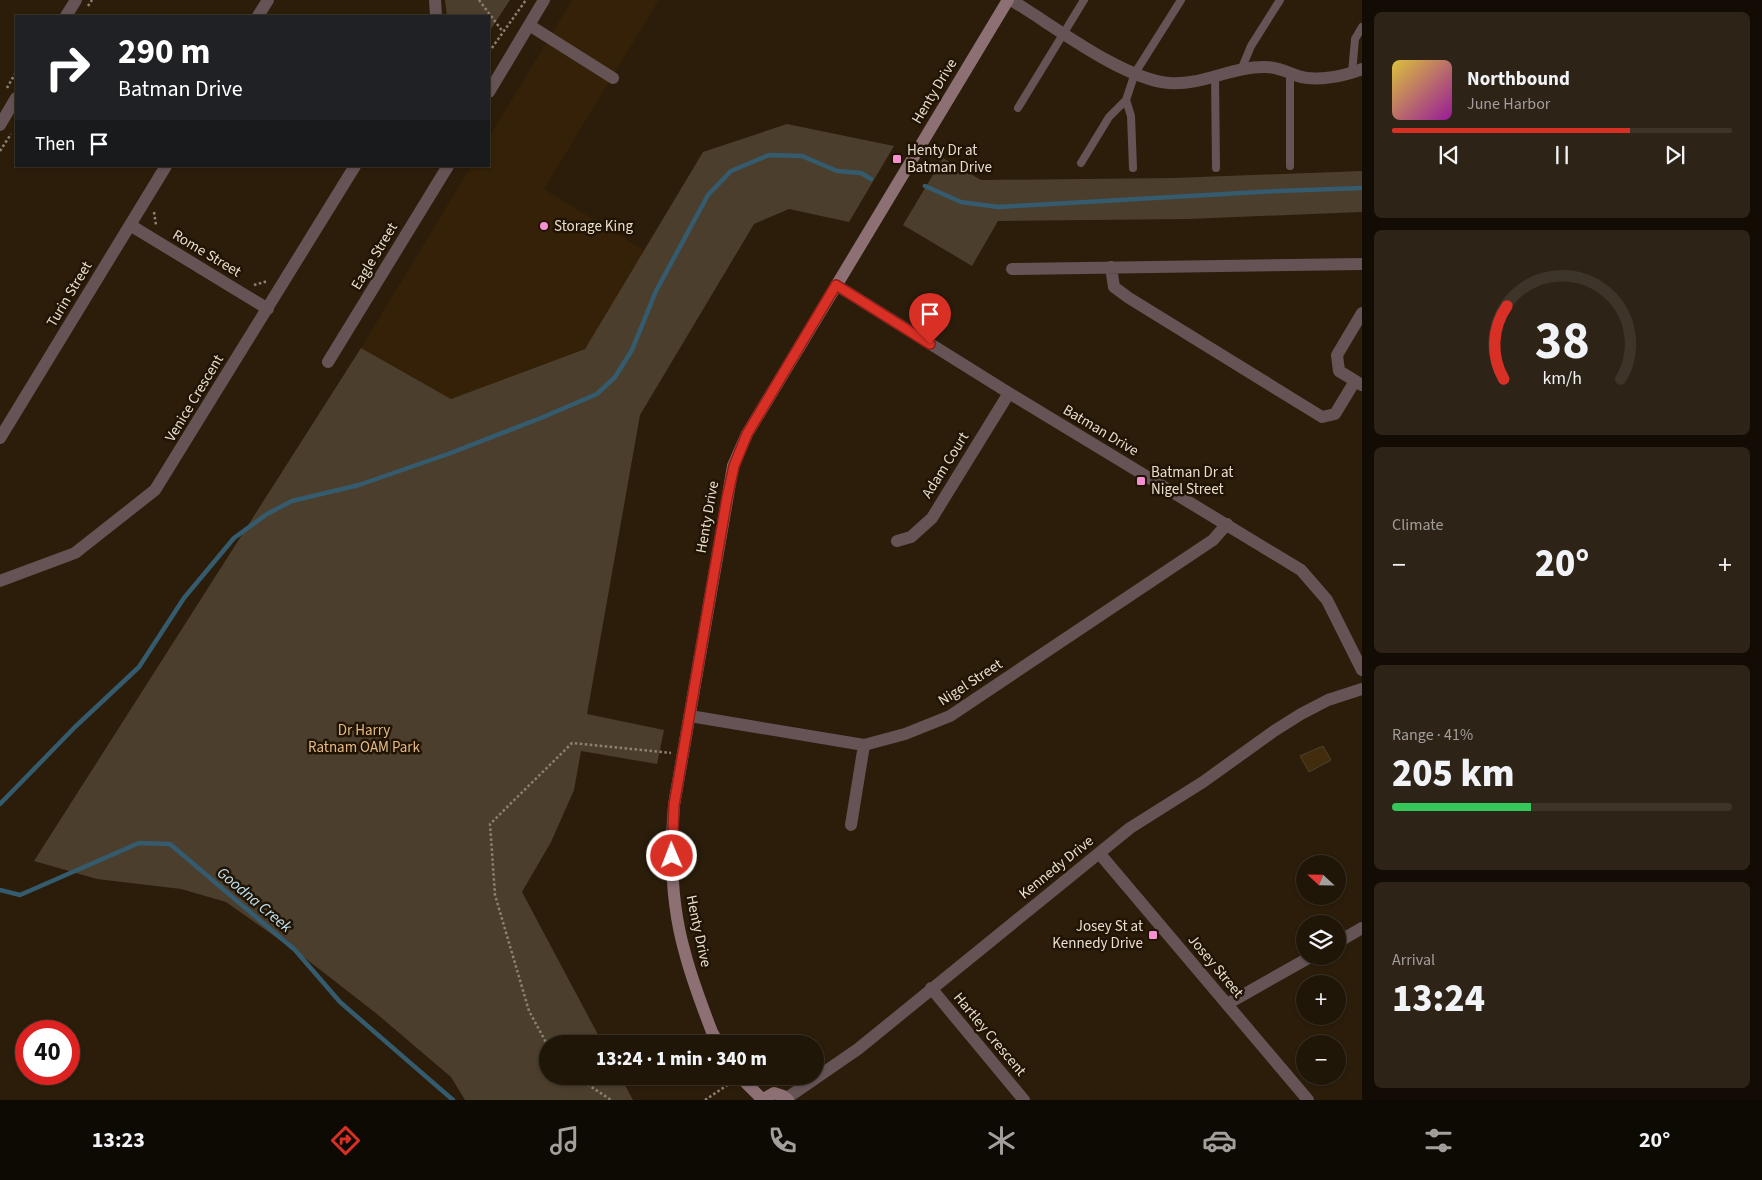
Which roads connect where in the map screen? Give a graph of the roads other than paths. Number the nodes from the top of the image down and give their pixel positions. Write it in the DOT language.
graph roads {
  1 [pos="76,0"];
  2 [pos="268,0"];
  3 [pos="435,0"];
  4 [pos="544,0"];
  5 [pos="1010,0"];
  6 [pos="1084,0"];
  7 [pos="1181,0"];
  8 [pos="1280,0"];
  9 [pos="67,15"];
  10 [pos="259,15"];
  11 [pos="436,15"];
  12 [pos="529,26"];
  13 [pos="1362,27"];
  14 [pos="1064,33"];
  15 [pos="1240,70"];
  16 [pos="1357,71"];
  17 [pos="1290,72"];
  18 [pos="1135,73"];
  19 [pos="1216,75"];
  20 [pos="613,78"];
  21 [pos="490,90"];
  22 [pos="15,100"];
  23 [pos="1126,100"];
  24 [pos="1018,108"];
  25 [pos="0,125"];
  26 [pos="1081,163"];
  27 [pos="1290,166"];
  28 [pos="165,167"];
  29 [pos="354,167"];
  30 [pos="447,167"];
  31 [pos="1133,168"];
  32 [pos="1216,168"];
  33 [pos="130,225"];
  34 [pos="1362,264"];
  35 [pos="1112,268"];
  36 [pos="1012,269"];
  37 [pos="836,285"];
  38 [pos="262,306"];
  39 [pos="1362,313"];
  40 [pos="328,362"];
  41 [pos="1358,383"];
  42 [pos="1009,393"];
  43 [pos="0,438"];
  44 [pos="1227,524"];
  45 [pos="897,541"];
  46 [pos="0,581"];
  47 [pos="1362,670"];
  48 [pos="1362,689"];
  49 [pos="690,716"];
  50 [pos="864,745"];
  51 [pos="851,825"];
  52 [pos="1099,853"];
  53 [pos="1362,928"];
  54 [pos="1346,937"];
  55 [pos="1296,965"];
  56 [pos="931,988"];
  57 [pos="1227,1004"];
  58 [pos="715,1035"];
  59 [pos="748,1085"];
  60 [pos="788,1099"];
  61 [pos="762,1100"];
  62 [pos="1024,1100"];
  63 [pos="1308,1100"];
  1 -- 9 [label="street"];
  2 -- 10 [label="street"];
  3 -- 11 [label="street"];
  4 -- 12 [label="street"];
  5 -- 14 [label="street"];
  5 -- 37 [label="street, Henty Drive"];
  6 -- 14 [label="lane"];
  7 -- 18 [label="lane"];
  8 -- 15 [label="lane"];
  12 -- 20 [label="street"];
  12 -- 21 [label="street"];
  13 -- 16 [label="lane"];
  14 -- 18 [label="street"];
  14 -- 24 [label="lane"];
  15 -- 17 [label="street"];
  15 -- 19 [label="street"];
  16 -- 17 [label="street"];
  17 -- 27 [label="lane"];
  18 -- 19 [label="street"];
  18 -- 23 [label="lane"];
  19 -- 32 [label="lane"];
  22 -- 25 [label="street"];
  23 -- 26 [label="lane"];
  23 -- 31 [label="lane"];
  28 -- 33 [label="street, Turin Street"];
  29 -- 38 [label="street, Venice Crescent"];
  30 -- 40 [label="street, Eagle Street"];
  33 -- 38 [label="street, Rome Street"];
  33 -- 43 [label="street, Turin Street"];
  34 -- 35 [label="street"];
  35 -- 36 [label="street"];
  35 -- 41 [label="street"];
  37 -- 42 [label="street, Batman Drive"];
  37 -- 49 [label="street, Henty Drive"];
  38 -- 46 [label="street, Venice Crescent"];
  39 -- 41 [label="street"];
  42 -- 44 [label="street, Batman Drive"];
  42 -- 45 [label="street, Adam Court"];
  44 -- 47 [label="street, Batman Drive"];
  44 -- 50 [label="street, Nigel Street"];
  48 -- 52 [label="street, Kennedy Drive"];
  49 -- 50 [label="street, Nigel Street"];
  49 -- 58 [label="street, Henty Drive"];
  50 -- 51 [label="street"];
  52 -- 56 [label="street, Kennedy Drive"];
  52 -- 57 [label="street, Josey Street"];
  53 -- 54 [label="street"];
  55 -- 57 [label="street"];
  56 -- 60 [label="street, Kennedy Drive"];
  56 -- 62 [label="street, Hartley Crescent"];
  57 -- 63 [label="street, Josey Street"];
  59 -- 61 [label="street"];
  60 -- 61 [label="street"];
}
